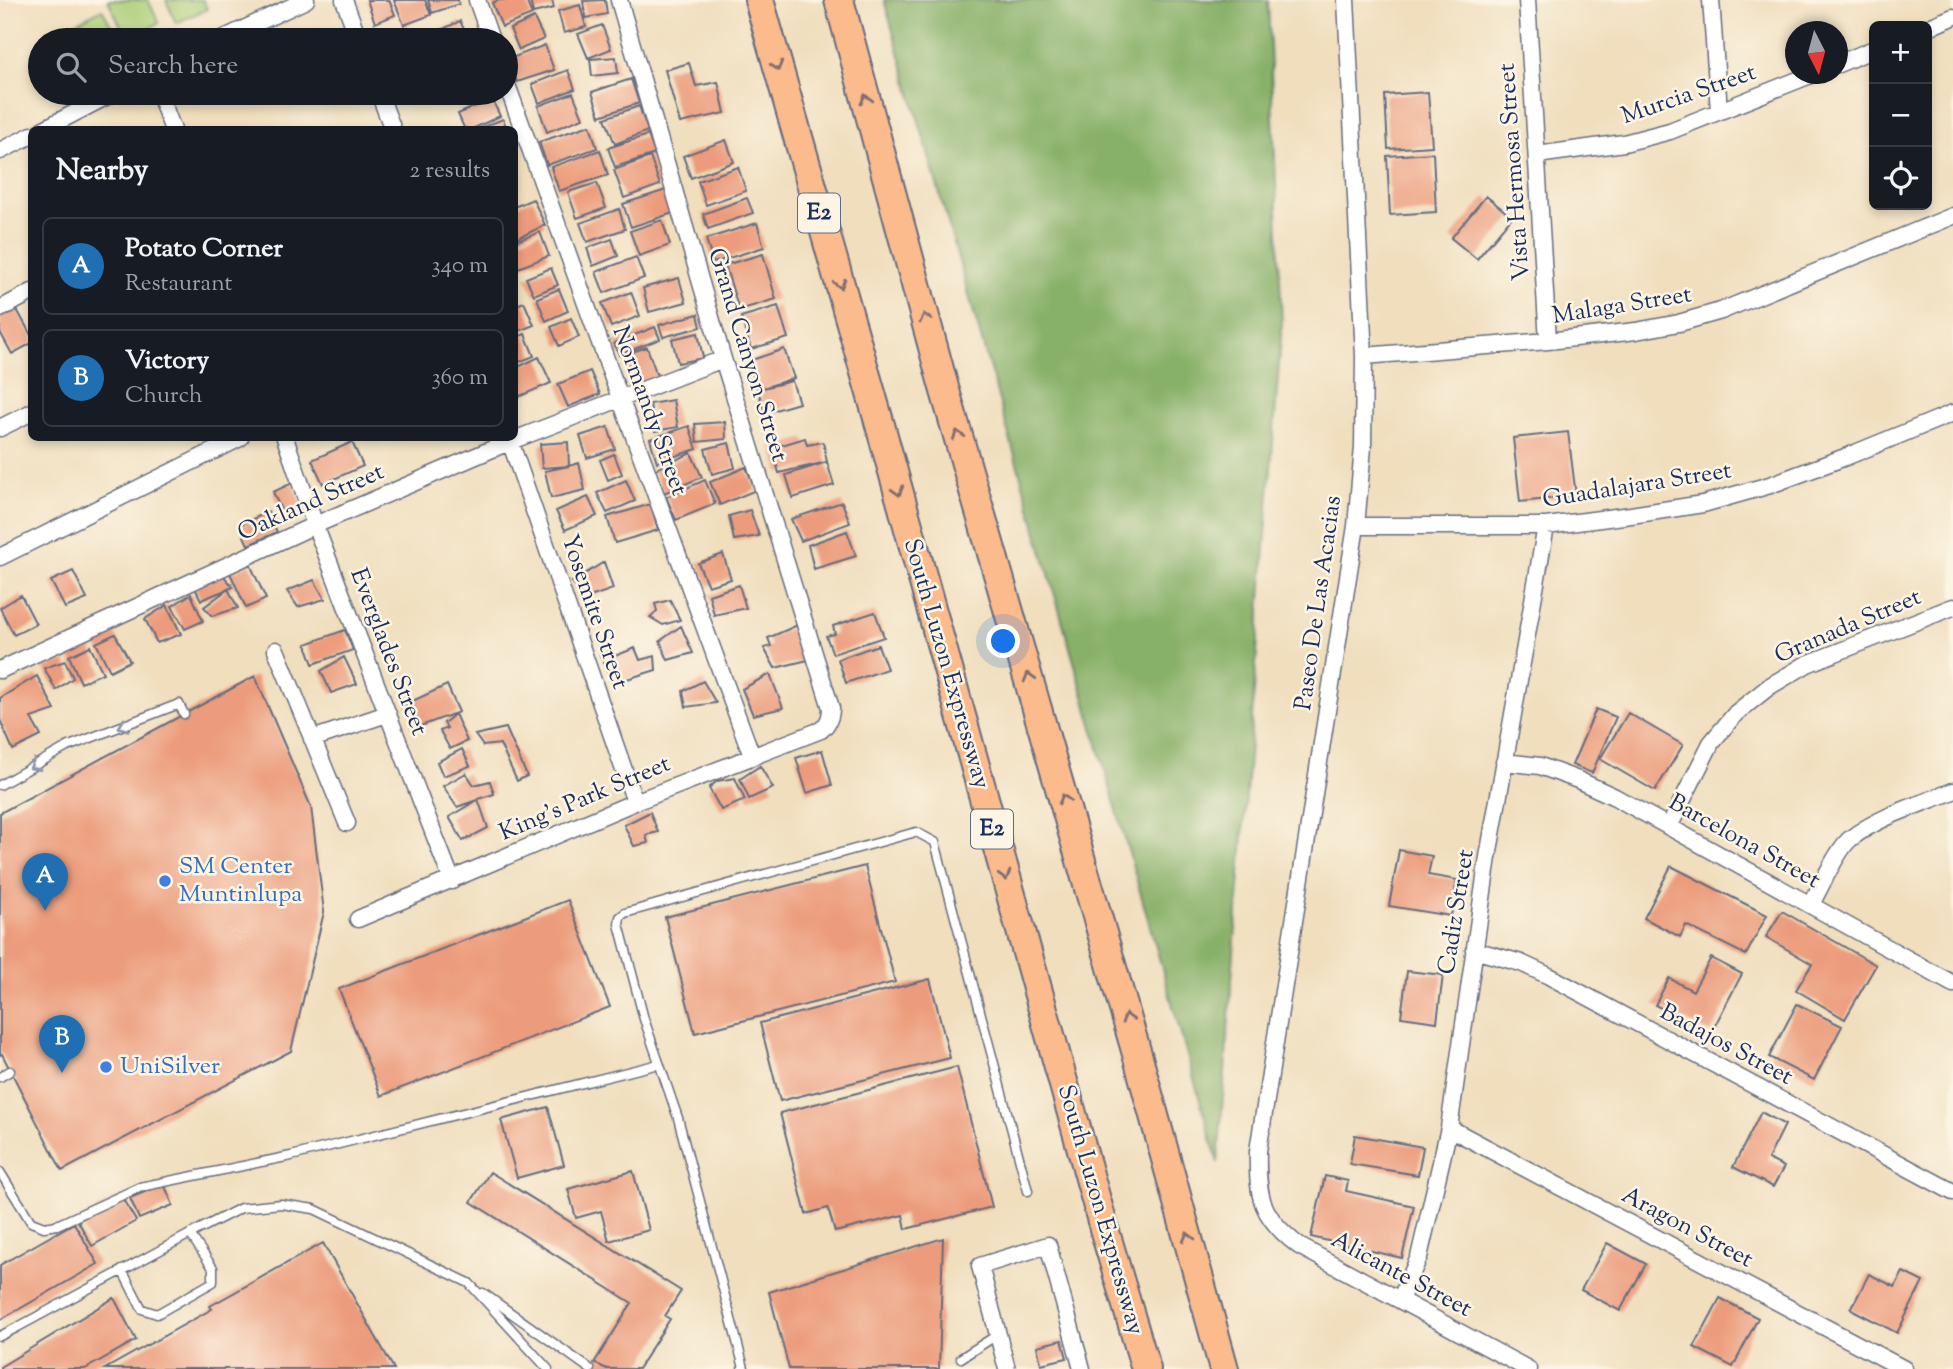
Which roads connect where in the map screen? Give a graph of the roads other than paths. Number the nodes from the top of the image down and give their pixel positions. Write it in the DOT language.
graph roads {
  1 [pos="306,0"];
  2 [pos="344,0"];
  3 [pos="477,0"];
  4 [pos="619,0"];
  5 [pos="759,0"];
  6 [pos="839,0"];
  7 [pos="1346,0"];
  8 [pos="1527,0"];
  9 [pos="1711,0"];
  10 [pos="1953,17"];
  11 [pos="1932,26"];
  12 [pos="246,28"];
  13 [pos="354,28"];
  14 [pos="487,28"];
  15 [pos="1869,51"];
  16 [pos="1848,60"];
  17 [pos="1788,84"];
  18 [pos="90,105"];
  19 [pos="164,105"];
  20 [pos="384,105"];
  21 [pos="514,105"];
  22 [pos="1719,111"];
  23 [pos="50,126"];
  24 [pos="171,126"];
  25 [pos="391,126"];
  26 [pos="28,137"];
  27 [pos="0,151"];
  28 [pos="1536,155"];
  29 [pos="1953,216"];
  30 [pos="28,294"];
  31 [pos="0,309"];
  32 [pos="1548,341"];
  33 [pos="1364,356"];
  34 [pos="723,359"];
  35 [pos="620,398"];
  36 [pos="1953,413"];
  37 [pos="28,414"];
  38 [pos="0,428"];
  39 [pos="518,436"];
  40 [pos="234,441"];
  41 [pos="286,441"];
  42 [pos="505,441"];
  43 [pos="511,441"];
  44 [pos="314,525"];
  45 [pos="1356,526"];
  46 [pos="1546,526"];
  47 [pos="0,557"];
  48 [pos="1953,607"];
  49 [pos="276,650"];
  50 [pos="0,670"];
  51 [pos="184,714"];
  52 [pos="387,714"];
  53 [pos="828,722"];
  54 [pos="313,739"];
  55 [pos="752,756"];
  56 [pos="1504,762"];
  57 [pos="0,785"];
  58 [pos="1953,791"];
  59 [pos="635,802"];
  60 [pos="347,823"];
  61 [pos="1669,827"];
  62 [pos="452,881"];
  63 [pos="1811,905"];
  64 [pos="358,919"];
  65 [pos="1474,950"];
  66 [pos="1953,984"];
  67 [pos="659,1064"];
  68 [pos="10,1071"];
  69 [pos="0,1077"];
  70 [pos="1449,1128"];
  71 [pos="0,1172"];
  72 [pos="1028,1191"];
  73 [pos="1953,1192"];
  74 [pos="1264,1208"];
  75 [pos="190,1234"];
  76 [pos="122,1270"];
  77 [pos="469,1283"];
  78 [pos="1400,1300"];
  79 [pos="1206,1303"];
  80 [pos="997,1335"];
  81 [pos="0,1336"];
  82 [pos="961,1358"];
  83 [pos="548,1369"];
  84 [pos="590,1369"];
  85 [pos="742,1369"];
  86 [pos="1007,1369"];
  87 [pos="1082,1369"];
  88 [pos="1146,1369"];
  89 [pos="1224,1369"];
  90 [pos="1241,1369"];
  91 [pos="1528,1369"];
  92 [pos="1904,1369"];
  1 -- 12 [label="street"];
  2 -- 13 [label="street"];
  3 -- 14 [label="street"];
  4 -- 34 [label="street, Grand Canyon Street"];
  5 -- 88 [label="highway, South Luzon Expressway / E2, one-way"];
  79 -- 6 [label="highway, one-way"];
  7 -- 33 [label="street, Paseo De Las Acacias"];
  8 -- 28 [label="street, Vista Hermosa Street"];
  9 -- 22 [label="street"];
  10 -- 11 [label="street"];
  15 -- 16 [label="street"];
  17 -- 22 [label="street, Murcia Street"];
  18 -- 23 [label="street"];
  19 -- 24 [label="street"];
  20 -- 25 [label="street"];
  21 -- 35 [label="street, Normandy Street"];
  22 -- 28 [label="street, Murcia Street"];
  26 -- 27 [label="street"];
  28 -- 32 [label="street, Vista Hermosa Street"];
  29 -- 32 [label="street, Malaga Street"];
  30 -- 31 [label="street"];
  32 -- 33 [label="street, Malaga Street"];
  33 -- 45 [label="street, Paseo De Las Acacias"];
  34 -- 35 [label="street, Oakland Street"];
  34 -- 53 [label="street, Grand Canyon Street"];
  35 -- 39 [label="street, Oakland Street"];
  35 -- 55 [label="street, Normandy Street"];
  36 -- 46 [label="street, Guadalajara Street"];
  37 -- 38 [label="street"];
  40 -- 47 [label="street"];
  41 -- 44 [label="street, Everglades Street"];
  42 -- 44 [label="street, Oakland Street"];
  43 -- 59 [label="street, Yosemite Street"];
  44 -- 50 [label="street, Oakland Street"];
  44 -- 52 [label="street, Everglades Street"];
  45 -- 46 [label="street, Guadalajara Street"];
  45 -- 74 [label="street, Paseo De Las Acacias"];
  46 -- 56 [label="street, Cadiz Street"];
  48 -- 61 [label="street, Granada Street"];
  49 -- 54 [label="street"];
  51 -- 57 [label="lane, one-way"];
  52 -- 54 [label="street"];
  52 -- 62 [label="street, Everglades Street"];
  53 -- 55 [label="street, King's Park Street"];
  54 -- 60 [label="street"];
  55 -- 59 [label="street, King's Park Street"];
  56 -- 61 [label="street, Barcelona Street"];
  56 -- 65 [label="street, Cadiz Street"];
  58 -- 63 [label="street"];
  59 -- 62 [label="street, King's Park Street"];
  61 -- 63 [label="street, Barcelona Street"];
  62 -- 64 [label="street, King's Park Street"];
  63 -- 66 [label="street, Barcelona Street"];
  65 -- 70 [label="street, Cadiz Street"];
  65 -- 73 [label="street, Badajos Street"];
  67 -- 71 [label="lane"];
  67 -- 72 [label="lane"];
  67 -- 85 [label="lane"];
  68 -- 69 [label="lane"];
  70 -- 78 [label="street, Cadiz Street"];
  70 -- 92 [label="street, Aragon Street"];
  74 -- 78 [label="street, Alicante Street"];
  75 -- 76 [label="lane"];
  75 -- 76 [label="lane"];
  75 -- 77 [label="lane"];
  76 -- 81 [label="lane"];
  77 -- 83 [label="lane"];
  77 -- 84 [label="lane"];
  78 -- 91 [label="street, Alicante Street"];
  79 -- 89 [label="highway"];
  79 -- 90 [label="highway"];
  80 -- 82 [label="lane"];
  80 -- 86 [label="street"];
  80 -- 87 [label="street"];
}
